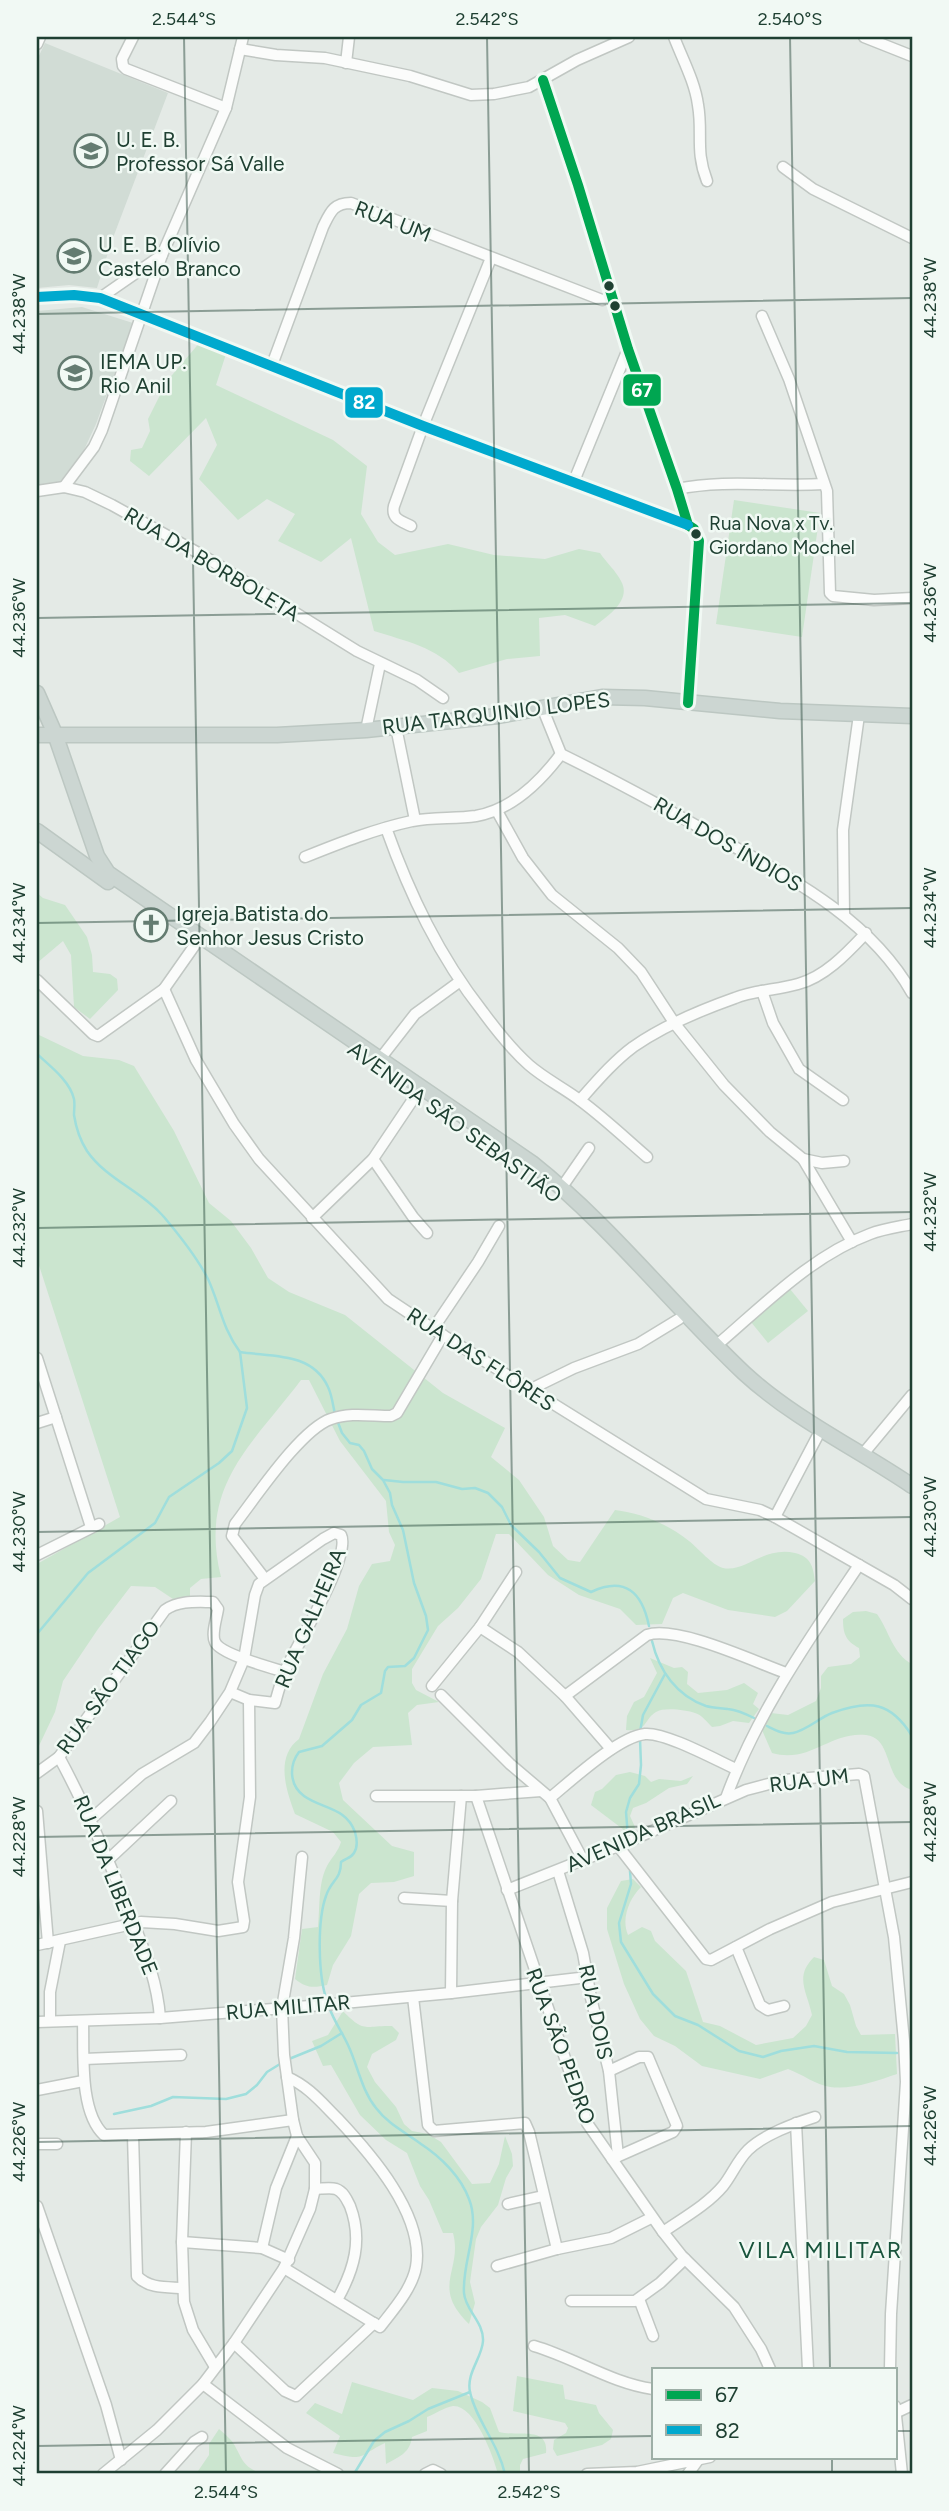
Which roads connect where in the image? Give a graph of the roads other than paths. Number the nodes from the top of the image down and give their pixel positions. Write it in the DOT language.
graph roads {
  1 [pos="40,37"];
  2 [pos="133,37"];
  3 [pos="243,37"];
  4 [pos="349,37"];
  5 [pos="629,37"];
  6 [pos="674,37"];
  7 [pos="864,37"];
  8 [pos="37,44"];
  9 [pos="240,49"];
  10 [pos="912,56"];
  11 [pos="346,63"];
  12 [pos="543,80"];
  13 [pos="226,108"];
  14 [pos="783,167"];
  15 [pos="707,181"];
  16 [pos="912,238"];
  17 [pos="162,255"];
  18 [pos="491,258"];
  19 [pos="37,297"];
  20 [pos="612,297"];
  21 [pos="100,298"];
  22 [pos="143,315"];
  23 [pos="762,316"];
  24 [pos="628,349"];
  25 [pos="272,365"];
  26 [pos="423,426"];
  27 [pos="574,481"];
  28 [pos="823,484"];
  29 [pos="64,487"];
  30 [pos="677,489"];
  31 [pos="37,491"];
  32 [pos="688,525"];
  33 [pos="411,526"];
  34 [pos="912,598"];
  35 [pos="380,664"];
  36 [pos="37,693"];
  37 [pos="443,698"];
  38 [pos="688,703"];
  39 [pos="542,707"];
  40 [pos="859,715"];
  41 [pos="912,716"];
  42 [pos="396,727"];
  43 [pos="366,730"];
  44 [pos="55,734"];
  45 [pos="37,735"];
  46 [pos="561,754"];
  47 [pos="497,810"];
  48 [pos="415,820"];
  49 [pos="386,828"];
  50 [pos="37,831"];
  51 [pos="89,833"];
  52 [pos="62,849"];
  53 [pos="304,857"];
  54 [pos="844,915"];
  55 [pos="866,933"];
  56 [pos="197,942"];
  57 [pos="37,981"];
  58 [pos="459,982"];
  59 [pos="164,989"];
  60 [pos="762,991"];
  61 [pos="912,993"];
  62 [pos="676,1024"];
  63 [pos="380,1059"];
  64 [pos="418,1092"];
  65 [pos="580,1100"];
  66 [pos="843,1100"];
  67 [pos="589,1148"];
  68 [pos="647,1157"];
  69 [pos="803,1158"];
  70 [pos="373,1159"];
  71 [pos="845,1161"];
  72 [pos="562,1186"];
  73 [pos="313,1218"];
  74 [pos="912,1224"];
  75 [pos="499,1226"];
  76 [pos="427,1233"];
  77 [pos="852,1242"];
  78 [pos="679,1319"];
  79 [pos="438,1332"];
  80 [pos="717,1345"];
  81 [pos="37,1358"];
  82 [pos="529,1390"];
  83 [pos="912,1395"];
  84 [pos="56,1417"];
  85 [pos="37,1423"];
  86 [pos="817,1437"];
  87 [pos="863,1454"];
  88 [pos="912,1486"];
  89 [pos="912,1497"];
  90 [pos="775,1517"];
  91 [pos="38,1550"];
  92 [pos="859,1565"];
  93 [pos="516,1572"];
  94 [pos="265,1579"];
  95 [pos="912,1599"];
  96 [pos="480,1627"];
  97 [pos="244,1659"];
  98 [pos="285,1672"];
  99 [pos="786,1673"];
  100 [pos="432,1686"];
  101 [pos="230,1692"];
  102 [pos="441,1695"];
  103 [pos="565,1696"];
  104 [pos="249,1700"];
  105 [pos="611,1749"];
  106 [pos="59,1757"];
  107 [pos="736,1769"];
  108 [pos="37,1773"];
  109 [pos="546,1794"];
  110 [pos="376,1796"];
  111 [pos="461,1796"];
  112 [pos="476,1796"];
  113 [pos="726,1798"];
  114 [pos="171,1801"];
  115 [pos="37,1811"];
  116 [pos="90,1820"];
  117 [pos="618,1846"];
  118 [pos="302,1857"];
  119 [pos="108,1860"];
  120 [pos="583,1860"];
  121 [pos="558,1871"];
  122 [pos="912,1882"];
  123 [pos="886,1887"];
  124 [pos="507,1890"];
  125 [pos="404,1898"];
  126 [pos="452,1901"];
  127 [pos="134,1923"];
  128 [pos="48,1943"];
  129 [pos="736,1947"];
  130 [pos="588,1977"];
  131 [pos="538,1981"];
  132 [pos="451,1993"];
  133 [pos="413,1997"];
  134 [pos="784,2006"];
  135 [pos="282,2008"];
  136 [pos="160,2018"];
  137 [pos="50,2021"];
  138 [pos="83,2021"];
  139 [pos="37,2022"];
  140 [pos="181,2055"];
  141 [pos="84,2059"];
  142 [pos="609,2071"];
  143 [pos="286,2072"];
  144 [pos="83,2081"];
  145 [pos="37,2090"];
  146 [pos="816,2117"];
  147 [pos="293,2120"];
  148 [pos="796,2123"];
  149 [pos="186,2132"];
  150 [pos="133,2135"];
  151 [pos="297,2136"];
  152 [pos="37,2144"];
  153 [pos="57,2144"];
  154 [pos="615,2158"];
  155 [pos="315,2189"];
  156 [pos="543,2196"];
  157 [pos="508,2204"];
  158 [pos="37,2206"];
  159 [pos="651,2218"];
  160 [pos="663,2232"];
  161 [pos="182,2242"];
  162 [pos="262,2248"];
  163 [pos="557,2249"];
  164 [pos="685,2259"];
  165 [pos="287,2264"];
  166 [pos="497,2266"];
  167 [pos="183,2288"];
  168 [pos="639,2299"];
  169 [pos="337,2300"];
  170 [pos="571,2301"];
  171 [pos="377,2325"];
  172 [pos="653,2336"];
  173 [pos="234,2343"];
  174 [pos="534,2346"];
  175 [pos="215,2367"];
  176 [pos="770,2368"];
  177 [pos="808,2368"];
  178 [pos="890,2368"];
  179 [pos="203,2384"];
  180 [pos="652,2389"];
  181 [pos="897,2429"];
  182 [pos="202,2437"];
  183 [pos="706,2458"];
  184 [pos="121,2460"];
  185 [pos="698,2460"];
  186 [pos="105,2474"];
  187 [pos="165,2474"];
  188 [pos="338,2474"];
  189 [pos="425,2474"];
  190 [pos="441,2474"];
  191 [pos="587,2474"];
  192 [pos="688,2474"];
  193 [pos="902,2474"];
  1 -- 8 [label="street"];
  2 -- 13 [label="street"];
  3 -- 9 [label="street"];
  4 -- 11 [label="street"];
  5 -- 12 [label="street"];
  6 -- 15 [label="street"];
  7 -- 10 [label="street"];
  9 -- 11 [label="street"];
  9 -- 13 [label="street"];
  11 -- 12 [label="street"];
  12 -- 20 [label="street"];
  13 -- 17 [label="street"];
  14 -- 16 [label="street"];
  17 -- 21 [label="street"];
  17 -- 22 [label="street"];
  18 -- 20 [label="street, RUA UM"];
  18 -- 25 [label="street, RUA UM"];
  18 -- 26 [label="street"];
  19 -- 21 [label="street"];
  20 -- 24 [label="street"];
  21 -- 22 [label="street"];
  22 -- 25 [label="street"];
  22 -- 29 [label="street"];
  23 -- 28 [label="street"];
  24 -- 27 [label="street"];
  24 -- 30 [label="street"];
  25 -- 26 [label="street"];
  26 -- 27 [label="street"];
  26 -- 33 [label="street"];
  27 -- 32 [label="street"];
  28 -- 30 [label="street"];
  28 -- 34 [label="street"];
  29 -- 31 [label="street, RUA DA BORBOLETA"];
  29 -- 35 [label="street, RUA DA BORBOLETA"];
  30 -- 32 [label="street"];
  32 -- 38 [label="street"];
  35 -- 37 [label="street, RUA DA BORBOLETA"];
  35 -- 43 [label="street"];
  36 -- 44 [label="main road"];
  38 -- 39 [label="main road, RUA TARQUINIO LOPES"];
  38 -- 40 [label="main road, RUA TARQUINIO LOPES"];
  39 -- 42 [label="main road, RUA TARQUINIO LOPES"];
  39 -- 46 [label="street"];
  40 -- 41 [label="main road, RUA TARQUINIO LOPES"];
  40 -- 54 [label="street"];
  42 -- 43 [label="main road, RUA TARQUINIO LOPES"];
  42 -- 48 [label="street"];
  43 -- 44 [label="main road, RUA TARQUINIO LOPES"];
  44 -- 45 [label="main road, RUA TARQUINIO LOPES"];
  44 -- 51 [label="main road"];
  46 -- 47 [label="street"];
  46 -- 54 [label="street, RUA DOS ÍNDIOS"];
  47 -- 48 [label="street"];
  47 -- 62 [label="street"];
  48 -- 49 [label="street"];
  49 -- 53 [label="street"];
  49 -- 58 [label="street"];
  50 -- 52 [label="main road, AVENIDA SÃO SEBASTIÃO"];
  51 -- 52 [label="main road"];
  51 -- 63 [label="main road, AVENIDA SÃO SEBASTIÃO"];
  52 -- 56 [label="main road, AVENIDA SÃO SEBASTIÃO"];
  54 -- 55 [label="street, RUA DOS ÍNDIOS"];
  55 -- 60 [label="street"];
  55 -- 61 [label="street, RUA DOS ÍNDIOS"];
  56 -- 59 [label="street"];
  56 -- 64 [label="main road, AVENIDA SÃO SEBASTIÃO"];
  57 -- 59 [label="street"];
  58 -- 63 [label="street"];
  58 -- 65 [label="street"];
  59 -- 73 [label="street, RUA DAS FLÔRES"];
  60 -- 62 [label="street"];
  60 -- 66 [label="street"];
  62 -- 65 [label="street"];
  62 -- 69 [label="street"];
  63 -- 72 [label="main road, AVENIDA SÃO SEBASTIÃO"];
  64 -- 70 [label="street"];
  64 -- 78 [label="main road, AVENIDA SÃO SEBASTIÃO"];
  65 -- 68 [label="street"];
  67 -- 72 [label="street"];
  69 -- 71 [label="street"];
  69 -- 77 [label="street"];
  70 -- 73 [label="street"];
  70 -- 76 [label="street"];
  72 -- 80 [label="main road, AVENIDA SÃO SEBASTIÃO"];
  73 -- 79 [label="street, RUA DAS FLÔRES"];
  74 -- 77 [label="street"];
  75 -- 79 [label="street"];
  77 -- 80 [label="street"];
  78 -- 82 [label="street"];
  78 -- 86 [label="main road, AVENIDA SÃO SEBASTIÃO"];
  79 -- 82 [label="street, RUA DAS FLÔRES"];
  79 -- 94 [label="street"];
  80 -- 87 [label="main road, AVENIDA SÃO SEBASTIÃO"];
  81 -- 84 [label="street"];
  82 -- 90 [label="street, RUA DAS FLÔRES"];
  83 -- 87 [label="street"];
  84 -- 85 [label="street"];
  84 -- 91 [label="street"];
  86 -- 89 [label="main road, AVENIDA SÃO SEBASTIÃO"];
  86 -- 90 [label="street"];
  87 -- 88 [label="main road, AVENIDA SÃO SEBASTIÃO"];
  90 -- 92 [label="street, RUA DAS FLÔRES"];
  92 -- 95 [label="street, RUA DAS FLÔRES"];
  92 -- 99 [label="street, AVENIDA BRASIL"];
  93 -- 96 [label="street"];
  94 -- 97 [label="street"];
  94 -- 98 [label="street, RUA GALHEIRA"];
  96 -- 100 [label="street"];
  96 -- 103 [label="street"];
  97 -- 98 [label="street"];
  97 -- 101 [label="street"];
  97 -- 106 [label="street, RUA SÃO TIAGO"];
  98 -- 104 [label="street, RUA GALHEIRA"];
  99 -- 103 [label="street"];
  99 -- 107 [label="street, AVENIDA BRASIL"];
  101 -- 104 [label="street, RUA GALHEIRA"];
  101 -- 116 [label="street"];
  102 -- 109 [label="street"];
  103 -- 105 [label="street"];
  104 -- 127 [label="street"];
  105 -- 107 [label="street"];
  105 -- 109 [label="street"];
  106 -- 108 [label="street, RUA SÃO TIAGO"];
  106 -- 116 [label="street, RUA DA LIBERDADE"];
  107 -- 113 [label="street, AVENIDA BRASIL"];
  109 -- 112 [label="street"];
  109 -- 120 [label="street"];
  110 -- 111 [label="street"];
  111 -- 112 [label="street"];
  111 -- 126 [label="street"];
  112 -- 124 [label="street, RUA SÃO PEDRO"];
  113 -- 117 [label="street, AVENIDA BRASIL"];
  113 -- 123 [label="street, RUA UM"];
  114 -- 119 [label="street"];
  115 -- 128 [label="street"];
  116 -- 119 [label="street, RUA DA LIBERDADE"];
  117 -- 120 [label="street, AVENIDA BRASIL"];
  117 -- 129 [label="street"];
  118 -- 135 [label="street"];
  119 -- 127 [label="street, RUA DA LIBERDADE"];
  120 -- 121 [label="street, AVENIDA BRASIL"];
  121 -- 124 [label="street, AVENIDA BRASIL"];
  121 -- 130 [label="street, RUA DOIS"];
  122 -- 123 [label="street"];
  123 -- 129 [label="street"];
  123 -- 178 [label="street"];
  124 -- 131 [label="street, RUA SÃO PEDRO"];
  125 -- 126 [label="street"];
  126 -- 132 [label="street"];
  127 -- 128 [label="street"];
  127 -- 136 [label="street, RUA DA LIBERDADE"];
  128 -- 137 [label="street"];
  129 -- 134 [label="street"];
  130 -- 131 [label="street, RUA MILITAR"];
  130 -- 142 [label="street, RUA DOIS"];
  131 -- 132 [label="street, RUA MILITAR"];
  131 -- 154 [label="street, RUA SÃO PEDRO"];
  132 -- 133 [label="street, RUA MILITAR"];
  133 -- 135 [label="street, RUA MILITAR"];
  133 -- 156 [label="street"];
  135 -- 136 [label="street, RUA MILITAR"];
  135 -- 143 [label="street"];
  136 -- 138 [label="street, RUA MILITAR"];
  137 -- 138 [label="street, RUA MILITAR"];
  137 -- 139 [label="street, RUA MILITAR"];
  138 -- 141 [label="street"];
  140 -- 141 [label="street"];
  141 -- 144 [label="street"];
  142 -- 154 [label="street, RUA DOIS"];
  142 -- 154 [label="street"];
  143 -- 147 [label="street"];
  143 -- 171 [label="street"];
  144 -- 145 [label="street"];
  144 -- 150 [label="street"];
  146 -- 148 [label="street"];
  147 -- 149 [label="street"];
  147 -- 151 [label="street"];
  148 -- 160 [label="street"];
  148 -- 177 [label="street"];
  149 -- 150 [label="street"];
  149 -- 161 [label="street"];
  150 -- 167 [label="street"];
  151 -- 155 [label="street"];
  151 -- 162 [label="street"];
  152 -- 153 [label="street"];
  154 -- 159 [label="street, RUA SÃO PEDRO"];
  155 -- 165 [label="street"];
  155 -- 169 [label="street"];
  156 -- 157 [label="street"];
  156 -- 163 [label="street"];
  158 -- 184 [label="street"];
  159 -- 160 [label="street, RUA SÃO PEDRO"];
  159 -- 163 [label="street"];
  160 -- 164 [label="street, RUA SÃO PEDRO"];
  161 -- 162 [label="street"];
  161 -- 167 [label="street"];
  162 -- 165 [label="street"];
  163 -- 166 [label="street"];
  164 -- 168 [label="street"];
  164 -- 176 [label="street, RUA SÃO PEDRO"];
  165 -- 169 [label="street"];
  165 -- 173 [label="street"];
  167 -- 175 [label="street"];
  168 -- 170 [label="street"];
  168 -- 172 [label="street"];
  169 -- 171 [label="street"];
  171 -- 173 [label="street"];
  173 -- 175 [label="street"];
  174 -- 180 [label="street"];
  175 -- 179 [label="street"];
  179 -- 184 [label="street"];
  179 -- 188 [label="street"];
  181 -- 193 [label="street"];
  182 -- 187 [label="street"];
  183 -- 185 [label="street"];
  184 -- 186 [label="street"];
  185 -- 191 [label="street"];
  185 -- 192 [label="street"];
  189 -- 190 [label="street"];
}
